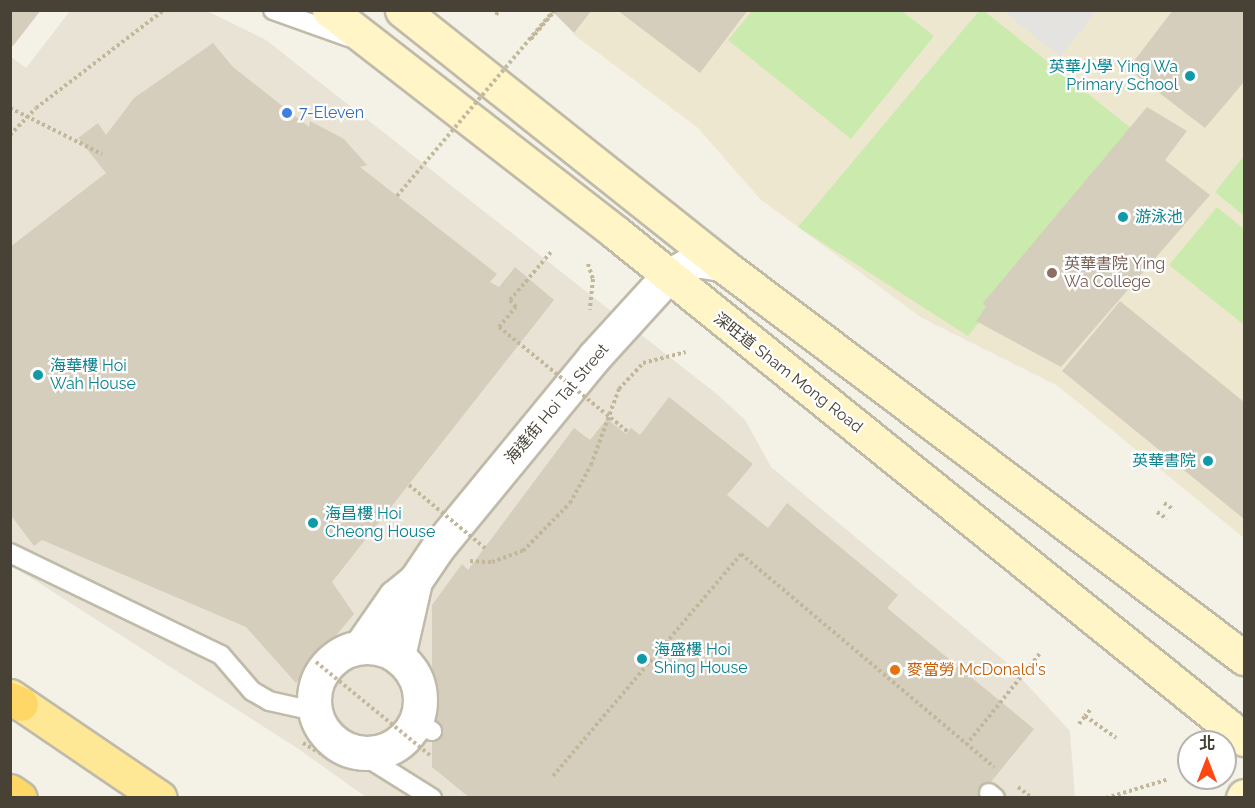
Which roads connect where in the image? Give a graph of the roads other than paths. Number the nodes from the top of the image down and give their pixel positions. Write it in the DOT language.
graph roads {
  1 [pos="329,10"];
  2 [pos="402,10"];
  3 [pos="273,11"];
  4 [pos="365,42"];
  5 [pos="721,264"];
  6 [pos="667,277"];
  7 [pos="10,553"];
  8 [pos="415,581"];
  9 [pos="361,646"];
  10 [pos="398,656"];
  11 [pos="1245,658"];
  12 [pos="14,700"];
  13 [pos="314,711"];
  14 [pos="1245,739"];
  15 [pos="360,753"];
  16 [pos="10,791"];
  17 [pos="20,798"];
  18 [pos="160,798"];
  19 [pos="432,798"];
  1 -- 4 [label="street, 深旺道 Sham Mong Road"];
  2 -- 5 [label="street"];
  3 -- 4 [label="lane"];
  4 -- 6 [label="street, 深旺道 Sham Mong Road"];
  5 -- 6 [label="street, 海達街 Hoi Tat Street"];
  5 -- 11 [label="street"];
  6 -- 8 [label="street, 海達街 Hoi Tat Street"];
  6 -- 14 [label="street, 深旺道 Sham Mong Road"];
  7 -- 13 [label="lane"];
  8 -- 9 [label="street, 海達街 Hoi Tat Street"];
  8 -- 10 [label="street, 海達街 Hoi Tat Street"];
  9 -- 10 [label="street"];
  9 -- 13 [label="street"];
  10 -- 15 [label="street"];
  12 -- 18 [label="main road"];
  13 -- 15 [label="street"];
  15 -- 19 [label="lane"];
  16 -- 17 [label="highway"];
}
